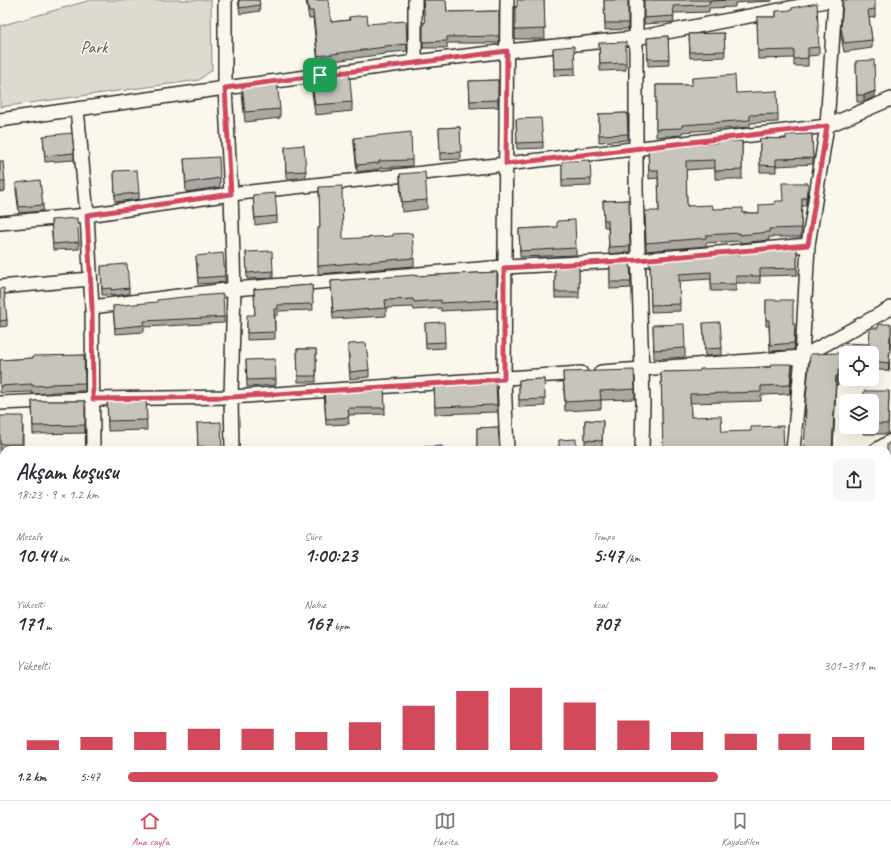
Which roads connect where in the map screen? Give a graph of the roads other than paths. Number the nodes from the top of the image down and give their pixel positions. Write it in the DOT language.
graph roads {
  1 [pos="225,0"];
  2 [pos="415,0"];
  3 [pos="507,0"];
  4 [pos="636,0"];
  5 [pos="831,0"];
  6 [pos="835,0"];
  7 [pos="636,38"];
  8 [pos="507,51"];
  9 [pos="415,62"];
  10 [pos="225,88"];
  11 [pos="891,99"];
  12 [pos="77,108"];
  13 [pos="0,120"];
  14 [pos="827,126"];
  15 [pos="636,148"];
  16 [pos="506,164"];
  17 [pos="231,194"];
  18 [pos="87,215"];
  19 [pos="0,223"];
  20 [pos="808,245"];
  21 [pos="638,260"];
  22 [pos="504,268"];
  23 [pos="90,279"];
  24 [pos="0,287"];
  25 [pos="234,289"];
  26 [pos="92,307"];
  27 [pos="891,308"];
  28 [pos="802,358"];
  29 [pos="642,369"];
  30 [pos="504,379"];
  31 [pos="232,397"];
  32 [pos="93,399"];
  33 [pos="0,403"];
  34 [pos="93,446"];
  35 [pos="232,446"];
  36 [pos="506,446"];
  37 [pos="642,446"];
  38 [pos="793,446"];
  1 -- 10 [label="street"];
  2 -- 9 [label="street"];
  3 -- 8 [label="street"];
  4 -- 7 [label="street"];
  5 -- 7 [label="street"];
  6 -- 14 [label="street"];
  7 -- 8 [label="street"];
  7 -- 15 [label="street"];
  8 -- 9 [label="street"];
  8 -- 16 [label="street"];
  9 -- 10 [label="street"];
  10 -- 12 [label="street"];
  10 -- 17 [label="street"];
  11 -- 14 [label="street"];
  12 -- 13 [label="street"];
  12 -- 18 [label="street"];
  14 -- 15 [label="street"];
  14 -- 20 [label="street"];
  15 -- 16 [label="street"];
  15 -- 21 [label="street"];
  16 -- 17 [label="street"];
  16 -- 22 [label="street"];
  17 -- 18 [label="street"];
  17 -- 25 [label="street"];
  18 -- 19 [label="street"];
  18 -- 23 [label="street"];
  20 -- 21 [label="street"];
  20 -- 28 [label="street"];
  21 -- 22 [label="street"];
  21 -- 29 [label="street"];
  22 -- 25 [label="street"];
  22 -- 30 [label="street"];
  23 -- 24 [label="street"];
  23 -- 26 [label="street"];
  25 -- 26 [label="street"];
  25 -- 31 [label="street"];
  26 -- 32 [label="street"];
  27 -- 28 [label="street"];
  28 -- 29 [label="street"];
  28 -- 38 [label="street"];
  29 -- 30 [label="street"];
  29 -- 37 [label="street"];
  30 -- 31 [label="street"];
  30 -- 36 [label="street"];
  31 -- 32 [label="street"];
  31 -- 35 [label="street"];
  32 -- 33 [label="street"];
  32 -- 34 [label="street"];
}
